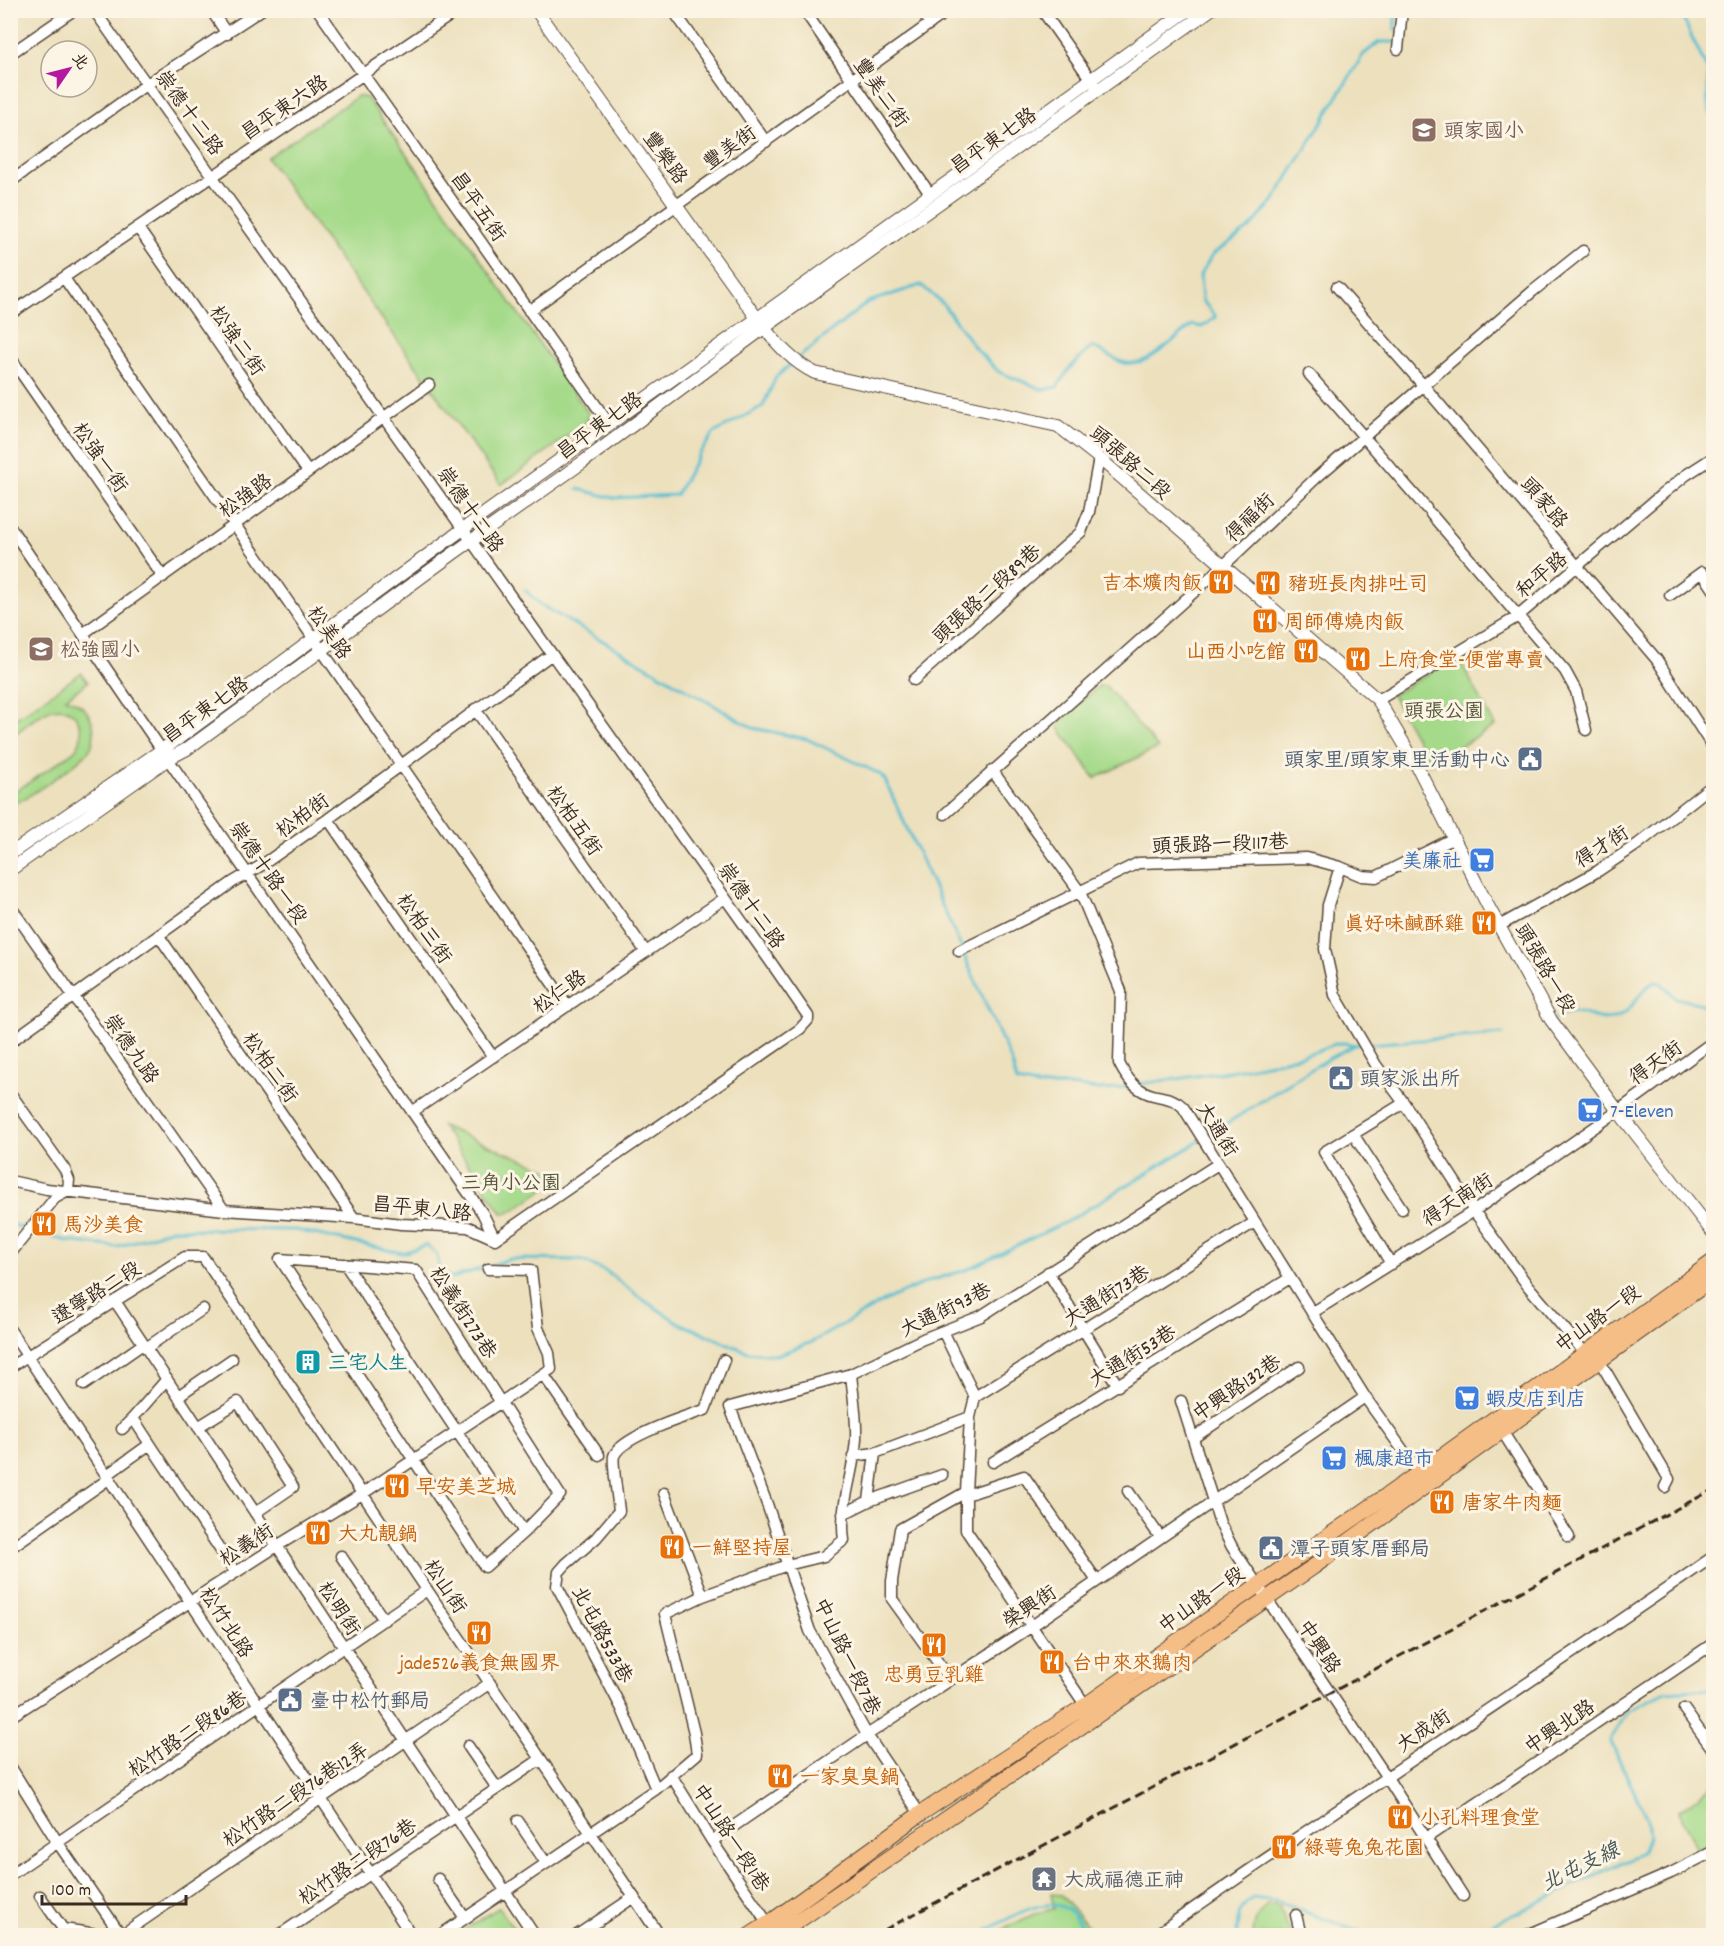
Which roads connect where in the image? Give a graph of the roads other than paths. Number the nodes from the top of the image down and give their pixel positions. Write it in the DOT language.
graph roads {
  1 [pos="74,10"];
  2 [pos="94,10"];
  3 [pos="211,10"];
  4 [pos="261,10"];
  5 [pos="318,10"];
  6 [pos="458,10"];
  7 [pos="536,10"];
  8 [pos="673,10"];
  9 [pos="804,10"];
  10 [pos="921,10"];
  11 [pos="949,10"];
  12 [pos="1042,10"];
  13 [pos="1188,10"];
  14 [pos="1210,10"];
  15 [pos="1402,10"];
  16 [pos="930,24"];
  17 [pos="227,34"];
  18 [pos="1398,49"];
  19 [pos="10,54"];
  20 [pos="364,74"];
  21 [pos="852,80"];
  22 [pos="147,84"];
  23 [pos="1095,85"];
  24 [pos="766,142"];
  25 [pos="214,176"];
  26 [pos="10,182"];
  27 [pos="930,194"];
  28 [pos="677,206"];
  29 [pos="138,228"];
  30 [pos="1583,251"];
  31 [pos="64,279"];
  32 [pos="1337,287"];
  33 [pos="530,311"];
  34 [pos="10,314"];
  35 [pos="760,323"];
  36 [pos="10,357"];
  37 [pos="1309,374"];
  38 [pos="429,385"];
  39 [pos="1423,385"];
  40 [pos="383,417"];
  41 [pos="609,424"];
  42 [pos="1364,436"];
  43 [pos="1713,457"];
  44 [pos="1099,458"];
  45 [pos="308,472"];
  46 [pos="234,525"];
  47 [pos="10,527"];
  48 [pos="463,530"];
  49 [pos="471,541"];
  50 [pos="1222,567"];
  51 [pos="1578,568"];
  52 [pos="163,577"];
  53 [pos="1713,590"];
  54 [pos="1670,595"];
  55 [pos="1517,617"];
  56 [pos="84,633"];
  57 [pos="317,645"];
  58 [pos="552,654"];
  59 [pos="914,680"];
  60 [pos="1378,700"];
  61 [pos="476,709"];
  62 [pos="1586,730"];
  63 [pos="1713,749"];
  64 [pos="165,754"];
  65 [pos="400,765"];
  66 [pos="992,770"];
  67 [pos="1713,784"];
  68 [pos="945,813"];
  69 [pos="328,819"];
  70 [pos="1454,838"];
  71 [pos="10,854"];
  72 [pos="1340,867"];
  73 [pos="10,870"];
  74 [pos="248,873"];
  75 [pos="1080,892"];
  76 [pos="725,898"];
  77 [pos="10,906"];
  78 [pos="1499,926"];
  79 [pos="159,936"];
  80 [pos="959,951"];
  81 [pos="646,952"];
  82 [pos="74,995"];
  83 [pos="568,1006"];
  84 [pos="800,1029"];
  85 [pos="1713,1041"];
  86 [pos="10,1042"];
  87 [pos="493,1057"];
  88 [pos="10,1093"];
  89 [pos="1404,1103"];
  90 [pos="1618,1111"];
  91 [pos="412,1112"];
  92 [pos="1353,1134"];
  93 [pos="1218,1164"];
  94 [pos="10,1181"];
  95 [pos="68,1191"];
  96 [pos="1402,1209"];
  97 [pos="224,1210"];
  98 [pos="1473,1211"];
  99 [pos="354,1218"];
  100 [pos="1255,1222"];
  101 [pos="1713,1234"];
  102 [pos="495,1239"];
  103 [pos="10,1254"];
  104 [pos="203,1257"];
  105 [pos="1713,1261"];
  106 [pos="345,1264"];
  107 [pos="1390,1264"];
  108 [pos="488,1269"];
  109 [pos="1048,1272"];
  110 [pos="1290,1278"];
  111 [pos="1713,1278"];
  112 [pos="115,1301"];
  113 [pos="203,1310"];
  114 [pos="1312,1313"];
  115 [pos="10,1330"];
  116 [pos="1084,1330"];
  117 [pos="943,1331"];
  118 [pos="145,1346"];
  119 [pos="28,1356"];
  120 [pos="1592,1356"];
  121 [pos="232,1359"];
  122 [pos="724,1360"];
  123 [pos="10,1367"];
  124 [pos="1299,1367"];
  125 [pos="543,1374"];
  126 [pos="851,1374"];
  127 [pos="167,1379"];
  128 [pos="84,1386"];
  129 [pos="1118,1386"];
  130 [pos="178,1396"];
  131 [pos="975,1397"];
  132 [pos="1365,1397"];
  133 [pos="1181,1401"];
  134 [pos="501,1402"];
  135 [pos="730,1407"];
  136 [pos="970,1417"];
  137 [pos="133,1418"];
  138 [pos="198,1427"];
  139 [pos="122,1429"];
  140 [pos="457,1431"];
  141 [pos="1502,1431"];
  142 [pos="1193,1438"];
  143 [pos="150,1444"];
  144 [pos="874,1453"];
  145 [pos="599,1455"];
  146 [pos="853,1456"];
  147 [pos="413,1460"];
  148 [pos="993,1462"];
  149 [pos="942,1475"];
  150 [pos="109,1477"];
  151 [pos="1424,1479"];
  152 [pos="1665,1487"];
  153 [pos="1128,1491"];
  154 [pos="664,1493"];
  155 [pos="966,1493"];
  156 [pos="362,1494"];
  157 [pos="1213,1500"];
  158 [pos="869,1501"];
  159 [pos="255,1512"];
  160 [pos="843,1514"];
  161 [pos="524,1532"];
  162 [pos="1160,1537"];
  163 [pos="1569,1537"];
  164 [pos="277,1545"];
  165 [pos="10,1548"];
  166 [pos="341,1556"];
  167 [pos="1713,1556"];
  168 [pos="787,1565"];
  169 [pos="235,1572"];
  170 [pos="1097,1581"];
  171 [pos="1257,1585"];
  172 [pos="427,1590"];
  173 [pos="703,1596"];
  174 [pos="1266,1599"];
  175 [pos="191,1600"];
  176 [pos="384,1620"];
  177 [pos="1032,1626"];
  178 [pos="1713,1643"];
  179 [pos="344,1647"];
  180 [pos="950,1679"];
  181 [pos="490,1683"];
  182 [pos="260,1704"];
  183 [pos="1086,1705"];
  184 [pos="1684,1709"];
  185 [pos="10,1717"];
  186 [pos="1095,1718"];
  187 [pos="867,1735"];
  188 [pos="405,1740"];
  189 [pos="468,1746"];
  190 [pos="1713,1751"];
  191 [pos="541,1759"];
  192 [pos="10,1766"];
  193 [pos="671,1775"];
  194 [pos="1386,1776"];
  195 [pos="497,1788"];
  196 [pos="656,1789"];
  197 [pos="321,1798"];
  198 [pos="920,1814"];
  199 [pos="456,1816"];
  200 [pos="518,1821"];
  201 [pos="591,1833"];
  202 [pos="1426,1838"];
  203 [pos="712,1841"];
  204 [pos="58,1843"];
  205 [pos="1713,1851"];
  206 [pos="546,1863"];
  207 [pos="371,1873"];
  208 [pos="10,1875"];
  209 [pos="438,1879"];
  210 [pos="505,1891"];
  211 [pos="40,1896"];
  212 [pos="1463,1896"];
  213 [pos="634,1897"];
  214 [pos="1296,1915"];
  215 [pos="465,1918"];
  216 [pos="773,1932"];
  217 [pos="120,1935"];
  218 [pos="278,1935"];
  219 [pos="412,1935"];
  220 [pos="439,1935"];
  221 [pos="535,1935"];
  222 [pos="576,1935"];
  223 [pos="660,1935"];
  224 [pos="749,1935"];
  225 [pos="1154,1935"];
  226 [pos="1301,1935"];
  227 [pos="1525,1935"];
  1 -- 19 [label="street"];
  2 -- 22 [label="street, 崇德十二路"];
  3 -- 17 [label="street"];
  4 -- 17 [label="street"];
  5 -- 20 [label="street, 昌平五街"];
  6 -- 20 [label="street, 昌平東六路"];
  7 -- 28 [label="street, 豐樂路"];
  8 -- 24 [label="street"];
  9 -- 21 [label="street, 豐美二街"];
  10 -- 16 [label="street"];
  11 -- 16 [label="street, 豐美街"];
  12 -- 23 [label="street"];
  13 -- 23 [label="street, 昌平東七路"];
  14 -- 23 [label="street, 昌平東七路"];
  15 -- 18 [label="street"];
  16 -- 21 [label="street, 豐美街"];
  17 -- 22 [label="street"];
  20 -- 25 [label="street, 昌平東六路"];
  20 -- 33 [label="street, 昌平五街"];
  21 -- 24 [label="street, 豐美街"];
  21 -- 27 [label="street, 豐美二街"];
  22 -- 25 [label="street, 崇德十二路"];
  22 -- 26 [label="street"];
  23 -- 27 [label="street, 昌平東七路"];
  23 -- 35 [label="street, 昌平東七路"];
  24 -- 28 [label="street, 豐美街"];
  25 -- 29 [label="street, 昌平東六路"];
  25 -- 40 [label="street, 崇德十二路"];
  27 -- 35 [label="street, 昌平東七路"];
  28 -- 33 [label="street, 豐美街"];
  28 -- 35 [label="street, 豐樂路"];
  29 -- 31 [label="street, 昌平東六路"];
  29 -- 45 [label="street, 松強二街"];
  30 -- 39 [label="street, 得福街"];
  31 -- 34 [label="street, 昌平東六路"];
  31 -- 46 [label="street, 松美路"];
  32 -- 39 [label="street, 頭家路"];
  33 -- 41 [label="street, 昌平五街"];
  35 -- 41 [label="street, 昌平東七路"];
  35 -- 44 [label="street, 頭張路二段"];
  35 -- 49 [label="street, 昌平東七路"];
  36 -- 52 [label="street, 松強一街"];
  37 -- 42 [label="street"];
  38 -- 40 [label="street, 松強路"];
  39 -- 42 [label="street, 得福街"];
  39 -- 51 [label="street, 頭家路"];
  40 -- 45 [label="street, 松強路"];
  40 -- 48 [label="street, 崇德十二路"];
  41 -- 48 [label="street, 昌平東七路"];
  42 -- 50 [label="street, 得福街"];
  42 -- 55 [label="street"];
  43 -- 51 [label="street, 和平路"];
  44 -- 50 [label="street, 頭張路二段"];
  44 -- 59 [label="street, 頭張路二段89巷"];
  45 -- 46 [label="street, 松強路"];
  46 -- 52 [label="street, 松強路"];
  46 -- 57 [label="street, 松美路"];
  47 -- 56 [label="street, 崇德十路一段"];
  48 -- 49 [label="street, 崇德十二路"];
  48 -- 57 [label="street, 昌平東七路"];
  49 -- 57 [label="street, 昌平東七路"];
  49 -- 58 [label="street, 崇德十二路"];
  50 -- 60 [label="street, 頭張路二段"];
  50 -- 66 [label="street, 得福街"];
  51 -- 55 [label="street, 和平路"];
  51 -- 63 [label="street, 頭家路"];
  52 -- 56 [label="street, 松強路"];
  53 -- 54 [label="street"];
  55 -- 60 [label="street, 和平路"];
  55 -- 62 [label="street"];
  56 -- 64 [label="street, 崇德十路一段"];
  57 -- 64 [label="street, 昌平東七路"];
  57 -- 65 [label="street, 松美路"];
  58 -- 61 [label="street, 松柏街"];
  58 -- 76 [label="street, 崇德十二路"];
  60 -- 70 [label="street, 頭張路一段"];
  61 -- 65 [label="street, 松柏街"];
  61 -- 81 [label="street, 松柏五街"];
  64 -- 71 [label="street, 昌平東七路"];
  64 -- 73 [label="street, 昌平東七路"];
  64 -- 74 [label="street, 崇德十路一段"];
  65 -- 69 [label="street, 松柏街"];
  65 -- 83 [label="street, 松美路"];
  66 -- 68 [label="street, 得福街"];
  66 -- 75 [label="street, 大通街"];
  67 -- 78 [label="street, 得才街"];
  69 -- 74 [label="street, 松柏街"];
  69 -- 87 [label="street, 松柏三街"];
  70 -- 72 [label="street, 頭張路一段117巷"];
  70 -- 78 [label="street, 頭張路一段"];
  72 -- 75 [label="street, 頭張路一段117巷"];
  72 -- 89 [label="street"];
  74 -- 79 [label="street, 松柏街"];
  74 -- 91 [label="street, 崇德十路一段"];
  75 -- 80 [label="street, 頭張路一段117巷"];
  75 -- 93 [label="street, 大通街"];
  76 -- 81 [label="street, 松仁路"];
  76 -- 84 [label="street, 崇德十二路"];
  77 -- 82 [label="street, 崇德九路"];
  78 -- 90 [label="street, 頭張路一段"];
  79 -- 82 [label="street, 松柏街"];
  79 -- 99 [label="street, 松柏二街"];
  81 -- 83 [label="street, 松仁路"];
  82 -- 86 [label="street, 松柏街"];
  82 -- 97 [label="street, 崇德九路"];
  83 -- 87 [label="street, 松仁路"];
  84 -- 102 [label="street, 昌平東八路"];
  85 -- 90 [label="street, 得天街"];
  87 -- 91 [label="street, 松仁路"];
  88 -- 95 [label="street"];
  89 -- 92 [label="street"];
  89 -- 98 [label="street"];
  90 -- 98 [label="street, 得天南街"];
  90 -- 101 [label="street, 頭張路一段"];
  91 -- 102 [label="street, 崇德十路一段"];
  92 -- 96 [label="street"];
  92 -- 107 [label="street"];
  93 -- 100 [label="street, 大通街"];
  93 -- 109 [label="street, 大通街93巷"];
  94 -- 95 [label="street, 昌平東八路"];
  95 -- 97 [label="street, 昌平東八路"];
  95 -- 103 [label="street"];
  97 -- 99 [label="street, 昌平東八路"];
  98 -- 107 [label="street, 得天南街"];
  98 -- 120 [label="street"];
  99 -- 102 [label="street, 昌平東八路"];
  100 -- 110 [label="street, 大通街"];
  100 -- 116 [label="street, 大通街73巷"];
  104 -- 112 [label="street, 遼寧路二段"];
  104 -- 156 [label="street, 松山街"];
  105 -- 120 [label="main road, 中山路一段"];
  106 -- 134 [label="street, 松義街273巷"];
  106 -- 140 [label="street"];
  106 -- 147 [label="street"];
  107 -- 114 [label="street, 得天南街"];
  108 -- 125 [label="street"];
  109 -- 116 [label="street"];
  109 -- 117 [label="street, 大通街93巷"];
  110 -- 114 [label="street, 大通街"];
  110 -- 129 [label="street, 大通街53巷"];
  111 -- 120 [label="main road, 中山路一段"];
  112 -- 118 [label="street, 松明街"];
  112 -- 119 [label="street, 遼寧路二段"];
  113 -- 118 [label="street"];
  114 -- 132 [label="street, 大通街"];
  115 -- 119 [label="street, 松竹北路"];
  116 -- 129 [label="street"];
  116 -- 131 [label="street, 大通街73巷"];
  117 -- 126 [label="street, 大通街93巷"];
  117 -- 131 [label="street"];
  118 -- 127 [label="street, 松明街"];
  118 -- 128 [label="street"];
  119 -- 123 [label="street, 遼寧路二段"];
  119 -- 150 [label="street, 松竹北路"];
  120 -- 141 [label="main road, 中山路一段"];
  120 -- 151 [label="main road, 中山路一段"];
  120 -- 152 [label="street"];
  121 -- 130 [label="street"];
  122 -- 196 [label="street, 北屯路533巷"];
  124 -- 142 [label="street, 中興路132巷"];
  125 -- 134 [label="street, 松義街"];
  125 -- 145 [label="street"];
  126 -- 135 [label="street, 大通街93巷"];
  126 -- 146 [label="street"];
  127 -- 130 [label="street, 松明街"];
  127 -- 137 [label="street"];
  129 -- 148 [label="street, 大通街53巷"];
  130 -- 138 [label="street, 松明街"];
  131 -- 136 [label="street"];
  132 -- 151 [label="street, 大通街"];
  132 -- 157 [label="street, 榮興街"];
  133 -- 142 [label="street, 中興路"];
  134 -- 140 [label="street, 松義街"];
  134 -- 161 [label="street"];
  135 -- 168 [label="street, 中山路一段7巷"];
  136 -- 144 [label="street"];
  136 -- 155 [label="street"];
  137 -- 139 [label="street"];
  137 -- 143 [label="street"];
  138 -- 159 [label="street, 松明街"];
  138 -- 159 [label="street"];
  140 -- 147 [label="street, 松義街"];
  140 -- 161 [label="street"];
  141 -- 151 [label="main road, 中山路一段"];
  141 -- 163 [label="street"];
  142 -- 157 [label="street, 中興路"];
  143 -- 150 [label="street"];
  143 -- 169 [label="street"];
  144 -- 146 [label="street"];
  144 -- 158 [label="street"];
  146 -- 160 [label="street"];
  147 -- 156 [label="street, 松義街"];
  147 -- 161 [label="street"];
  149 -- 158 [label="street"];
  150 -- 165 [label="street"];
  150 -- 175 [label="street, 松竹北路"];
  151 -- 171 [label="main road, 中山路一段"];
  151 -- 174 [label="main road, 中山路一段"];
  153 -- 162 [label="street"];
  154 -- 173 [label="street"];
  155 -- 170 [label="street"];
  155 -- 177 [label="street"];
  155 -- 180 [label="street"];
  156 -- 164 [label="street, 松義街"];
  156 -- 172 [label="street, 松山街"];
  157 -- 162 [label="street, 榮興街"];
  157 -- 171 [label="street, 中興路"];
  158 -- 160 [label="street"];
  159 -- 164 [label="street, 松明街"];
  160 -- 168 [label="street, 中山路一段1巷"];
  162 -- 170 [label="street, 榮興街"];
  164 -- 169 [label="street, 松義街"];
  164 -- 179 [label="street, 松明街"];
  166 -- 176 [label="street"];
  167 -- 194 [label="street, 大成街"];
  168 -- 173 [label="street, 中山路一段1巷"];
  168 -- 187 [label="street, 中山路一段7巷"];
  169 -- 175 [label="street, 松義街"];
  170 -- 177 [label="street, 榮興街"];
  171 -- 174 [label="street, 中興路"];
  171 -- 183 [label="main road, 中山路一段"];
  172 -- 176 [label="street, 松竹路二段86巷"];
  172 -- 181 [label="street, 松山街"];
  173 -- 193 [label="street, 中山路一段1巷"];
  174 -- 186 [label="main road, 中山路一段"];
  174 -- 194 [label="street, 中興路"];
  175 -- 182 [label="street, 松竹北路"];
  175 -- 185 [label="street, 松義街"];
  176 -- 179 [label="street, 松竹路二段86巷"];
  177 -- 180 [label="street, 榮興街"];
  177 -- 183 [label="street"];
  178 -- 202 [label="street, 中興北路"];
  179 -- 182 [label="street, 松竹路二段86巷"];
  179 -- 188 [label="street, 松明街"];
  180 -- 187 [label="street, 榮興街"];
  181 -- 188 [label="street, 松竹路二段76巷12弄"];
  181 -- 191 [label="street, 松山街"];
  182 -- 197 [label="street, 松竹北路"];
  182 -- 204 [label="street, 松竹路二段86巷"];
  183 -- 186 [label="street"];
  183 -- 198 [label="main road, 中山路一段"];
  184 -- 190 [label="street"];
  186 -- 216 [label="main road, 中山路一段"];
  187 -- 198 [label="street, 中山路一段7巷"];
  187 -- 203 [label="street, 榮興街"];
  188 -- 197 [label="street, 松竹路二段76巷12弄"];
  188 -- 199 [label="street, 松明街"];
  189 -- 195 [label="street"];
  191 -- 195 [label="street, 松竹路二段76巷"];
  191 -- 201 [label="street, 松山街"];
  192 -- 204 [label="street"];
  193 -- 196 [label="street"];
  193 -- 203 [label="street, 中山路一段1巷"];
  194 -- 202 [label="street, 中興路"];
  194 -- 225 [label="street, 大成街"];
  195 -- 199 [label="street, 松竹路二段76巷"];
  196 -- 201 [label="street"];
  197 -- 207 [label="street, 松竹北路"];
  197 -- 217 [label="street, 松竹路二段76巷12弄"];
  198 -- 216 [label="main road, 中山路一段"];
  199 -- 207 [label="street, 松竹路二段76巷"];
  199 -- 210 [label="street, 松明街"];
  200 -- 206 [label="street"];
  201 -- 206 [label="street"];
  201 -- 213 [label="street, 松山街"];
  202 -- 212 [label="street, 中興路"];
  203 -- 216 [label="street, 中山路一段1巷"];
  204 -- 208 [label="street, 松竹路二段86巷"];
  204 -- 217 [label="street"];
  205 -- 227 [label="street"];
  206 -- 210 [label="street"];
  207 -- 218 [label="street, 松竹路二段76巷"];
  207 -- 219 [label="street, 松竹北路"];
  209 -- 215 [label="street"];
  210 -- 215 [label="street"];
  210 -- 221 [label="street, 松明街"];
  211 -- 217 [label="street"];
  213 -- 222 [label="street"];
  213 -- 223 [label="street, 松山街"];
  214 -- 226 [label="street"];
  215 -- 220 [label="street"];
  216 -- 224 [label="main road"];
}
